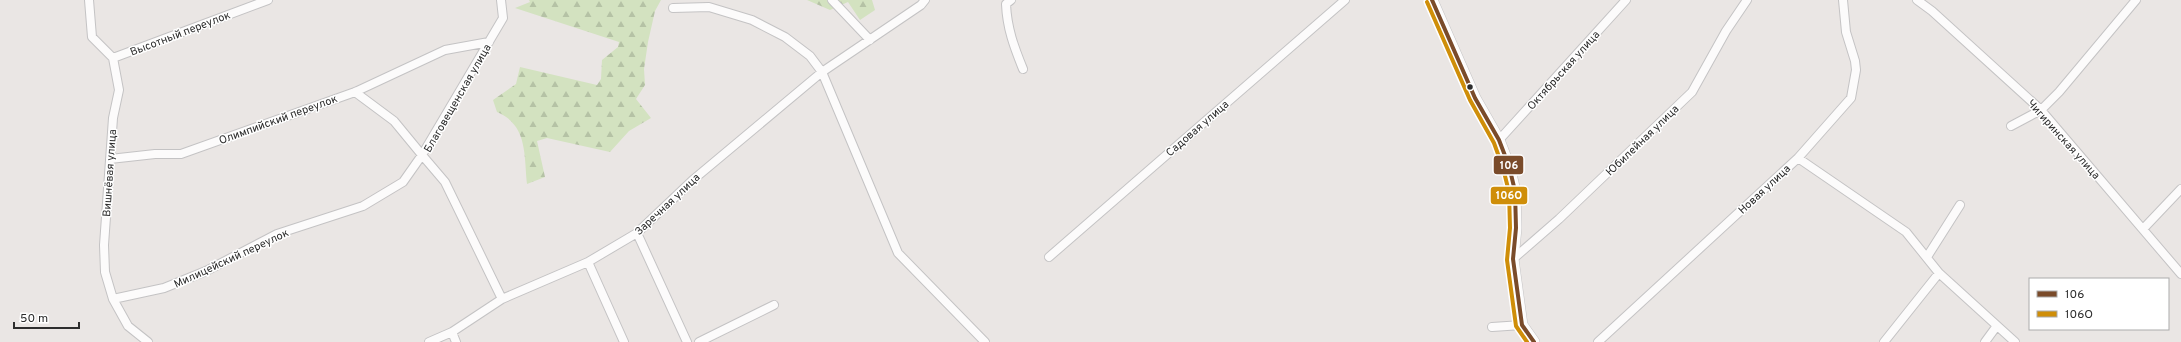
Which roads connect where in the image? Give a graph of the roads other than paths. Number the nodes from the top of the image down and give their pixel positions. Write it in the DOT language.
graph roads {
  1 [pos="89,0"];
  2 [pos="268,0"];
  3 [pos="502,0"];
  4 [pos="832,0"];
  5 [pos="925,0"];
  6 [pos="1011,0"];
  7 [pos="1345,0"];
  8 [pos="1432,0"];
  9 [pos="1626,0"];
  10 [pos="1747,0"];
  11 [pos="1843,0"];
  12 [pos="1917,0"];
  13 [pos="2136,0"];
  14 [pos="673,8"];
  15 [pos="870,40"];
  16 [pos="489,42"];
  17 [pos="114,58"];
  18 [pos="1023,69"];
  19 [pos="822,72"];
  20 [pos="355,92"];
  21 [pos="2041,110"];
  22 [pos="2011,126"];
  23 [pos="1499,140"];
  24 [pos="422,155"];
  25 [pos="1798,158"];
  26 [pos="110,160"];
  27 [pos="2181,189"];
  28 [pos="1960,205"];
  29 [pos="2143,229"];
  30 [pos="637,233"];
  31 [pos="1049,257"];
  32 [pos="1927,257"];
  33 [pos="1513,259"];
  34 [pos="588,262"];
  35 [pos="1939,273"];
  36 [pos="2181,274"];
  37 [pos="113,299"];
  38 [pos="502,299"];
  39 [pos="774,305"];
  40 [pos="1522,326"];
  41 [pos="1492,327"];
  42 [pos="1996,327"];
  43 [pos="452,332"];
  44 [pos="148,342"];
  45 [pos="429,342"];
  46 [pos="456,342"];
  47 [pos="624,342"];
  48 [pos="687,342"];
  49 [pos="699,342"];
  50 [pos="985,342"];
  51 [pos="1534,342"];
  52 [pos="1598,342"];
  53 [pos="1884,342"];
  54 [pos="1985,342"];
  55 [pos="2015,342"];
  1 -- 17 [label="street"];
  2 -- 17 [label="street, Высотный переулок"];
  3 -- 16 [label="street, Благовещенская улица"];
  4 -- 15 [label="street"];
  5 -- 15 [label="street, Заречная улица"];
  6 -- 18 [label="street"];
  7 -- 31 [label="street, Садовая улица"];
  8 -- 23 [label="street"];
  9 -- 23 [label="street, Октябрьская улица"];
  10 -- 33 [label="street, Юбилейная улица"];
  11 -- 25 [label="street, Новая улица"];
  12 -- 21 [label="street, Чигиринская улица"];
  13 -- 21 [label="street"];
  14 -- 19 [label="street"];
  15 -- 19 [label="street, Заречная улица"];
  16 -- 20 [label="street, Олимпийский переулок"];
  16 -- 24 [label="street, Благовещенская улица"];
  17 -- 26 [label="street, Вишнёвая улица"];
  19 -- 30 [label="street, Заречная улица"];
  19 -- 50 [label="street"];
  20 -- 24 [label="street"];
  20 -- 26 [label="street, Олимпийский переулок"];
  21 -- 22 [label="street"];
  21 -- 29 [label="street, Чигиринская улица"];
  23 -- 33 [label="street"];
  24 -- 37 [label="street, Милицейский переулок"];
  24 -- 38 [label="street, Благовещенская улица"];
  25 -- 32 [label="street"];
  25 -- 52 [label="street, Новая улица"];
  26 -- 37 [label="street, Вишнёвая улица"];
  27 -- 29 [label="street"];
  28 -- 32 [label="street"];
  29 -- 36 [label="street, Чигиринская улица"];
  30 -- 34 [label="street, Заречная улица"];
  30 -- 48 [label="street"];
  32 -- 35 [label="street"];
  33 -- 40 [label="street"];
  34 -- 38 [label="street, Заречная улица"];
  34 -- 47 [label="street"];
  35 -- 42 [label="street"];
  35 -- 53 [label="street"];
  37 -- 44 [label="street, Вишнёвая улица"];
  38 -- 43 [label="street, Заречная улица"];
  39 -- 49 [label="street"];
  40 -- 41 [label="street"];
  40 -- 51 [label="street"];
  42 -- 54 [label="street"];
  42 -- 55 [label="street"];
  43 -- 45 [label="street, Заречная улица"];
  43 -- 46 [label="street"];
}
